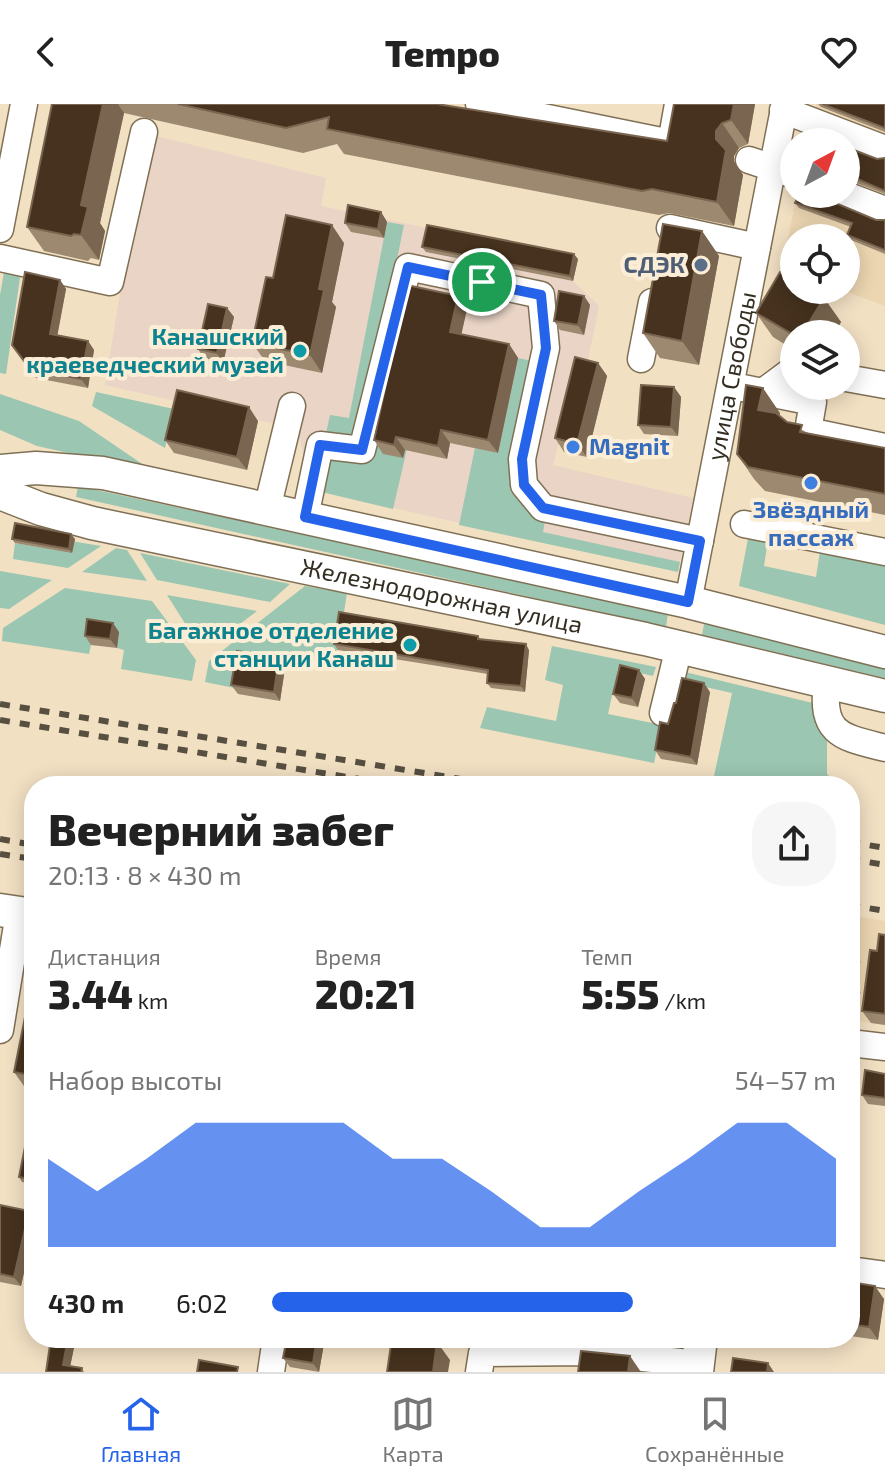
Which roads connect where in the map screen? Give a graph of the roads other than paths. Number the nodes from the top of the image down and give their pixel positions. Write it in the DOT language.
graph roads {
  1 [pos="24,104"];
  2 [pos="479,104"];
  3 [pos="678,104"];
  4 [pos="784,107"];
  5 [pos="548,110"];
  6 [pos="144,132"];
  7 [pos="885,149"];
  8 [pos="772,167"];
  9 [pos="860,200"];
  10 [pos="885,210"];
  11 [pos="0,229"];
  12 [pos="757,247"];
  13 [pos="0,258"];
  14 [pos="641,359"];
  15 [pos="780,379"];
  16 [pos="860,381"];
  17 [pos="885,385"];
  18 [pos="730,386"];
  19 [pos="763,392"];
  20 [pos="292,406"];
  21 [pos="885,447"];
  22 [pos="0,471"];
  23 [pos="0,493"];
  24 [pos="267,509"];
  25 [pos="305,517"];
  26 [pos="744,524"];
  27 [pos="700,541"];
  28 [pos="885,552"];
  29 [pos="688,602"];
  30 [pos="679,647"];
  31 [pos="885,652"];
  32 [pos="827,682"];
  33 [pos="885,696"];
  34 [pos="663,713"];
  35 [pos="885,748"];
  36 [pos="18,913"];
  37 [pos="0,1030"];
  38 [pos="860,1044"];
  39 [pos="885,1047"];
  40 [pos="860,1271"];
  41 [pos="885,1275"];
  42 [pos="275,1348"];
  43 [pos="549,1348"];
  44 [pos="614,1348"];
  45 [pos="698,1358"];
  46 [pos="271,1372"];
  47 [pos="479,1372"];
  1 -- 11 [label="street"];
  2 -- 5 [label="street"];
  3 -- 5 [label="street"];
  4 -- 7 [label="street"];
  4 -- 8 [label="street, улица Свободы"];
  6 -- 13 [label="street"];
  8 -- 12 [label="street, улица Свободы"];
  9 -- 10 [label="street"];
  12 -- 14 [label="street"];
  12 -- 18 [label="street, улица Свободы"];
  15 -- 19 [label="street"];
  16 -- 17 [label="street"];
  18 -- 19 [label="street"];
  18 -- 27 [label="street, улица Свободы"];
  19 -- 21 [label="street"];
  20 -- 24 [label="street"];
  22 -- 24 [label="main road, Железнодорожная улица"];
  23 -- 30 [label="main road, Железнодорожная улица"];
  24 -- 25 [label="main road, Железнодорожная улица"];
  25 -- 27 [label="street"];
  25 -- 29 [label="main road, Железнодорожная улица"];
  26 -- 28 [label="street"];
  27 -- 29 [label="street, улица Свободы"];
  29 -- 30 [label="main road, улица Свободы"];
  29 -- 31 [label="main road, Железнодорожная улица"];
  30 -- 32 [label="main road, Железнодорожная улица"];
  30 -- 34 [label="street"];
  32 -- 33 [label="main road, Железнодорожная улица"];
  32 -- 35 [label="street"];
  36 -- 37 [label="street"];
  38 -- 39 [label="street"];
  40 -- 41 [label="street"];
  42 -- 46 [label="street"];
  43 -- 47 [label="street"];
  44 -- 45 [label="street"];
}
